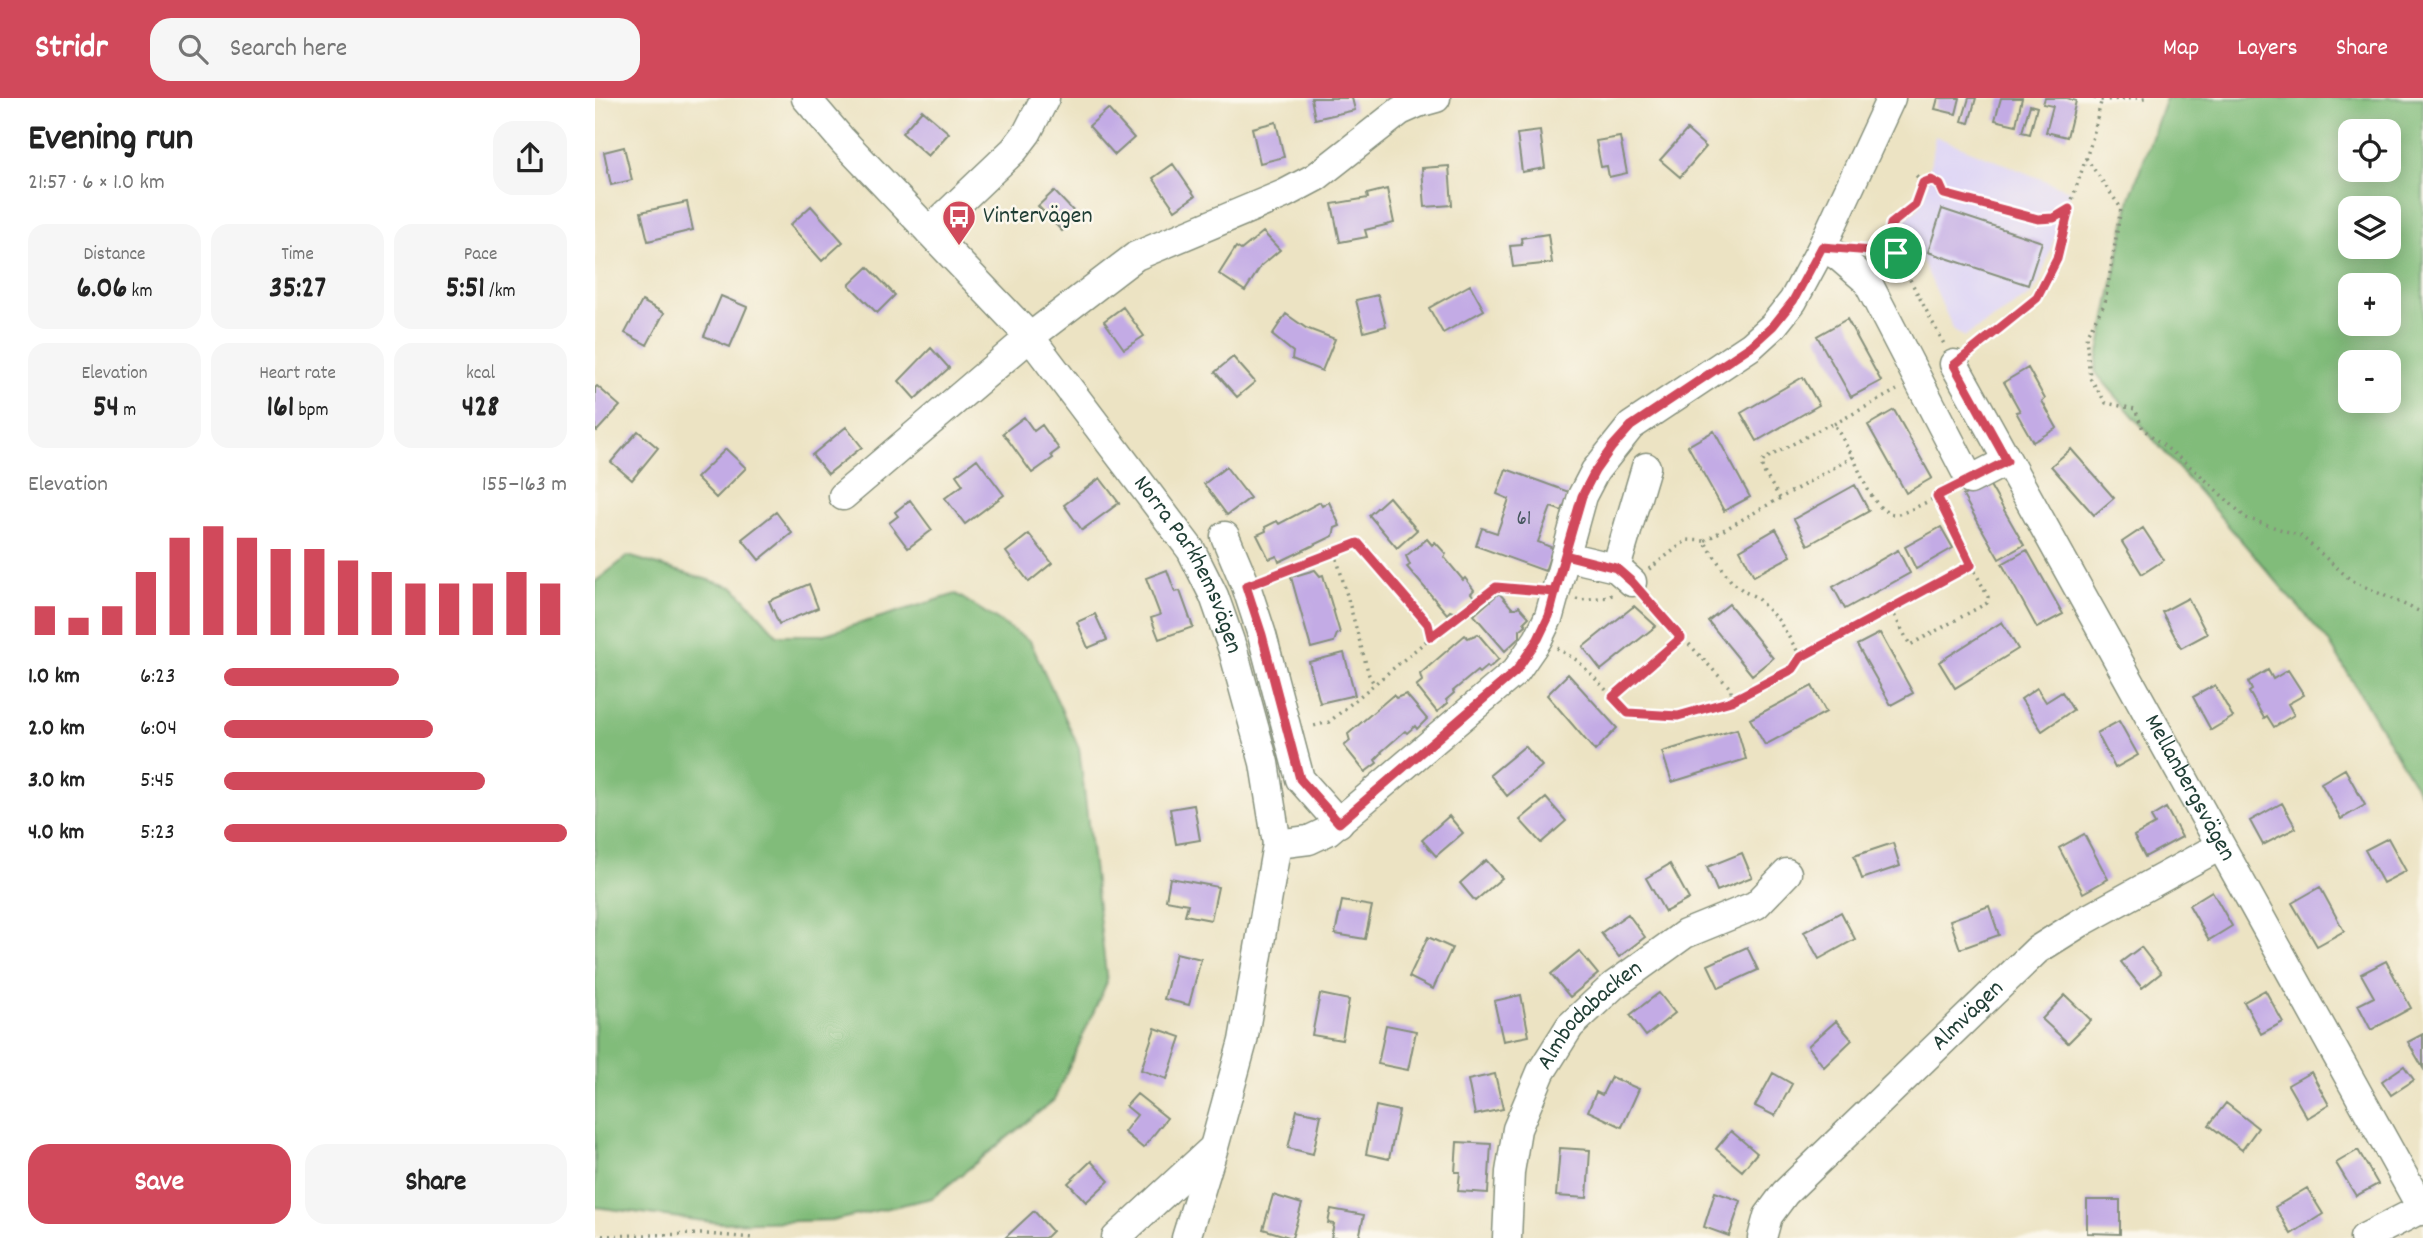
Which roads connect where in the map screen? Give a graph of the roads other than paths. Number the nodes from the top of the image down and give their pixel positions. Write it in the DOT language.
graph roads {
  1 [pos="806,98"];
  2 [pos="1045,98"];
  3 [pos="1436,98"];
  4 [pos="1891,98"];
  5 [pos="929,231"];
  6 [pos="1822,247"];
  7 [pos="1030,337"];
  8 [pos="1954,365"];
  9 [pos="2007,461"];
  10 [pos="1646,467"];
  11 [pos="843,496"];
  12 [pos="1225,536"];
  13 [pos="1565,555"];
  14 [pos="1339,823"];
  15 [pos="1277,844"];
  16 [pos="2220,846"];
  17 [pos="1787,873"];
  18 [pos="1215,1147"];
  19 [pos="2423,1210"];
  20 [pos="1116,1238"];
  21 [pos="1186,1238"];
  22 [pos="1507,1238"];
  23 [pos="1762,1238"];
  24 [pos="2364,1238"];
  1 -- 5 [label="street, Norra Parkhemsvägen"];
  2 -- 5 [label="street"];
  3 -- 7 [label="street"];
  4 -- 6 [label="street"];
  5 -- 7 [label="street, Norra Parkhemsvägen"];
  6 -- 9 [label="street"];
  6 -- 13 [label="street"];
  7 -- 11 [label="street"];
  7 -- 15 [label="street, Norra Parkhemsvägen"];
  8 -- 9 [label="street, Mellanbergsvägen"];
  9 -- 16 [label="street, Mellanbergsvägen"];
  10 -- 13 [label="street"];
  12 -- 14 [label="street"];
  13 -- 14 [label="street"];
  14 -- 15 [label="street"];
  15 -- 18 [label="street, Norra Parkhemsvägen"];
  16 -- 19 [label="street, Mellanbergsvägen"];
  16 -- 23 [label="street, Almvägen"];
  17 -- 22 [label="street, Almbodabacken"];
  18 -- 20 [label="street"];
  18 -- 21 [label="street, Norra Parkhemsvägen"];
  19 -- 24 [label="street"];
}
